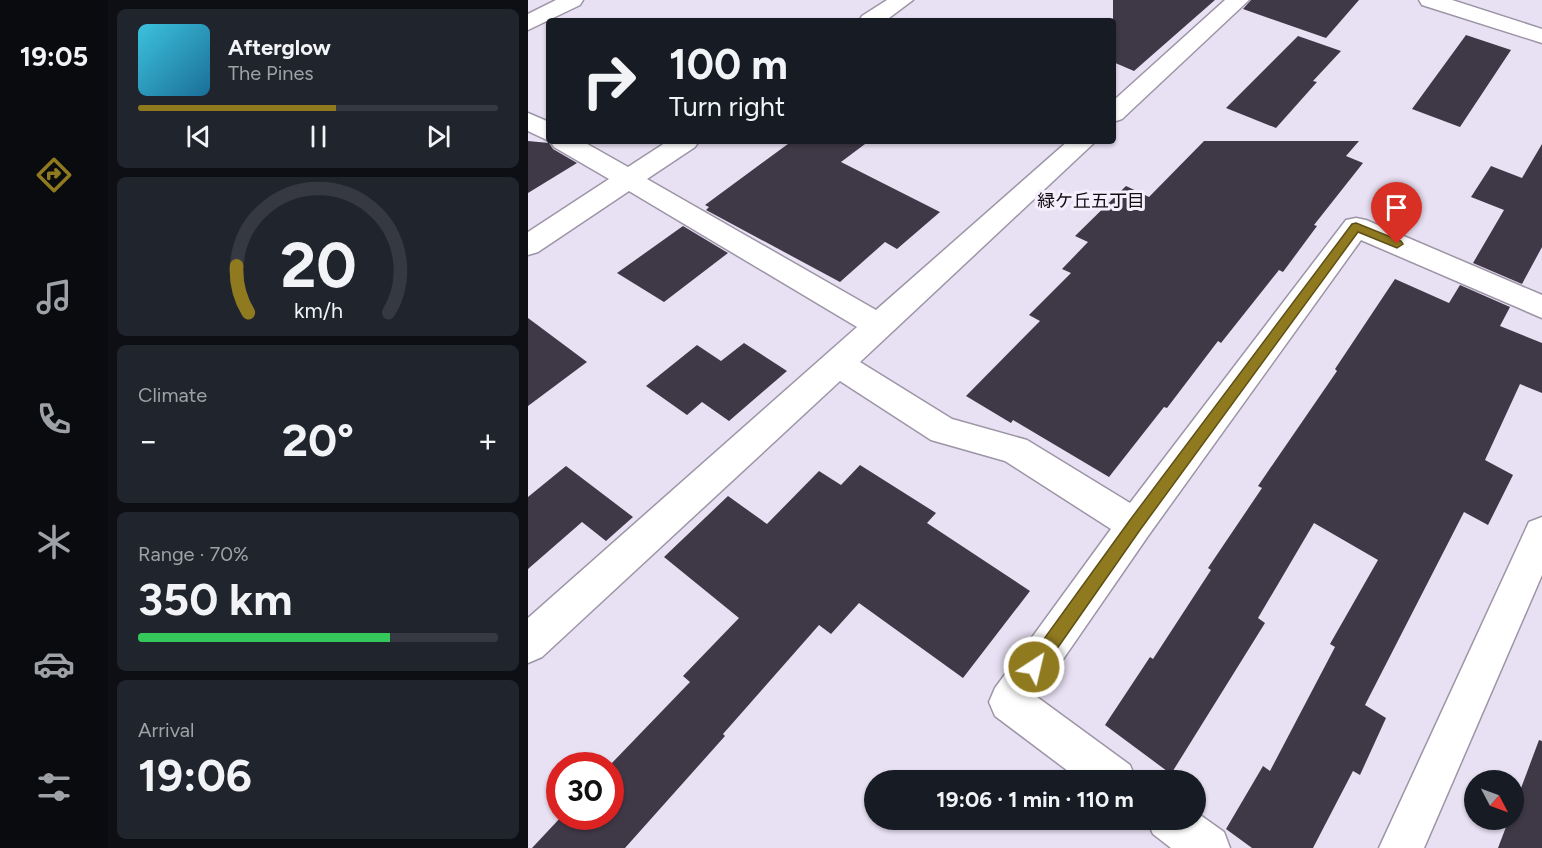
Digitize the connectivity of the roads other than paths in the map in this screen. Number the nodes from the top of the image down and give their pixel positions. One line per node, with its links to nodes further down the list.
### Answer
1 (572, 0): 6 (street)
2 (902, 0): 5 (street)
3 (1238, 0): 8 (street)
4 (1430, 0): 7 (street)
5 (875, 18)
6 (528, 23)
7 (1542, 36)
8 (1116, 111)
9 (528, 121): 10 (street)
10 (546, 131)
11 (568, 144): 14 (street)
12 (682, 144): 14 (street)
13 (1080, 144): 17 (street)
14 (629, 179): 15 (street); 17 (street)
15 (528, 245)
16 (1542, 306): 19 (street)
17 (879, 326): 18 (street)
18 (838, 364): 19 (street); 21 (street)
19 (1135, 525): 22 (street)
20 (1542, 533): 25 (street)
21 (528, 644)
22 (1101, 770)
23 (1183, 830): 24 (street)
24 (1208, 848)
25 (1401, 848)

